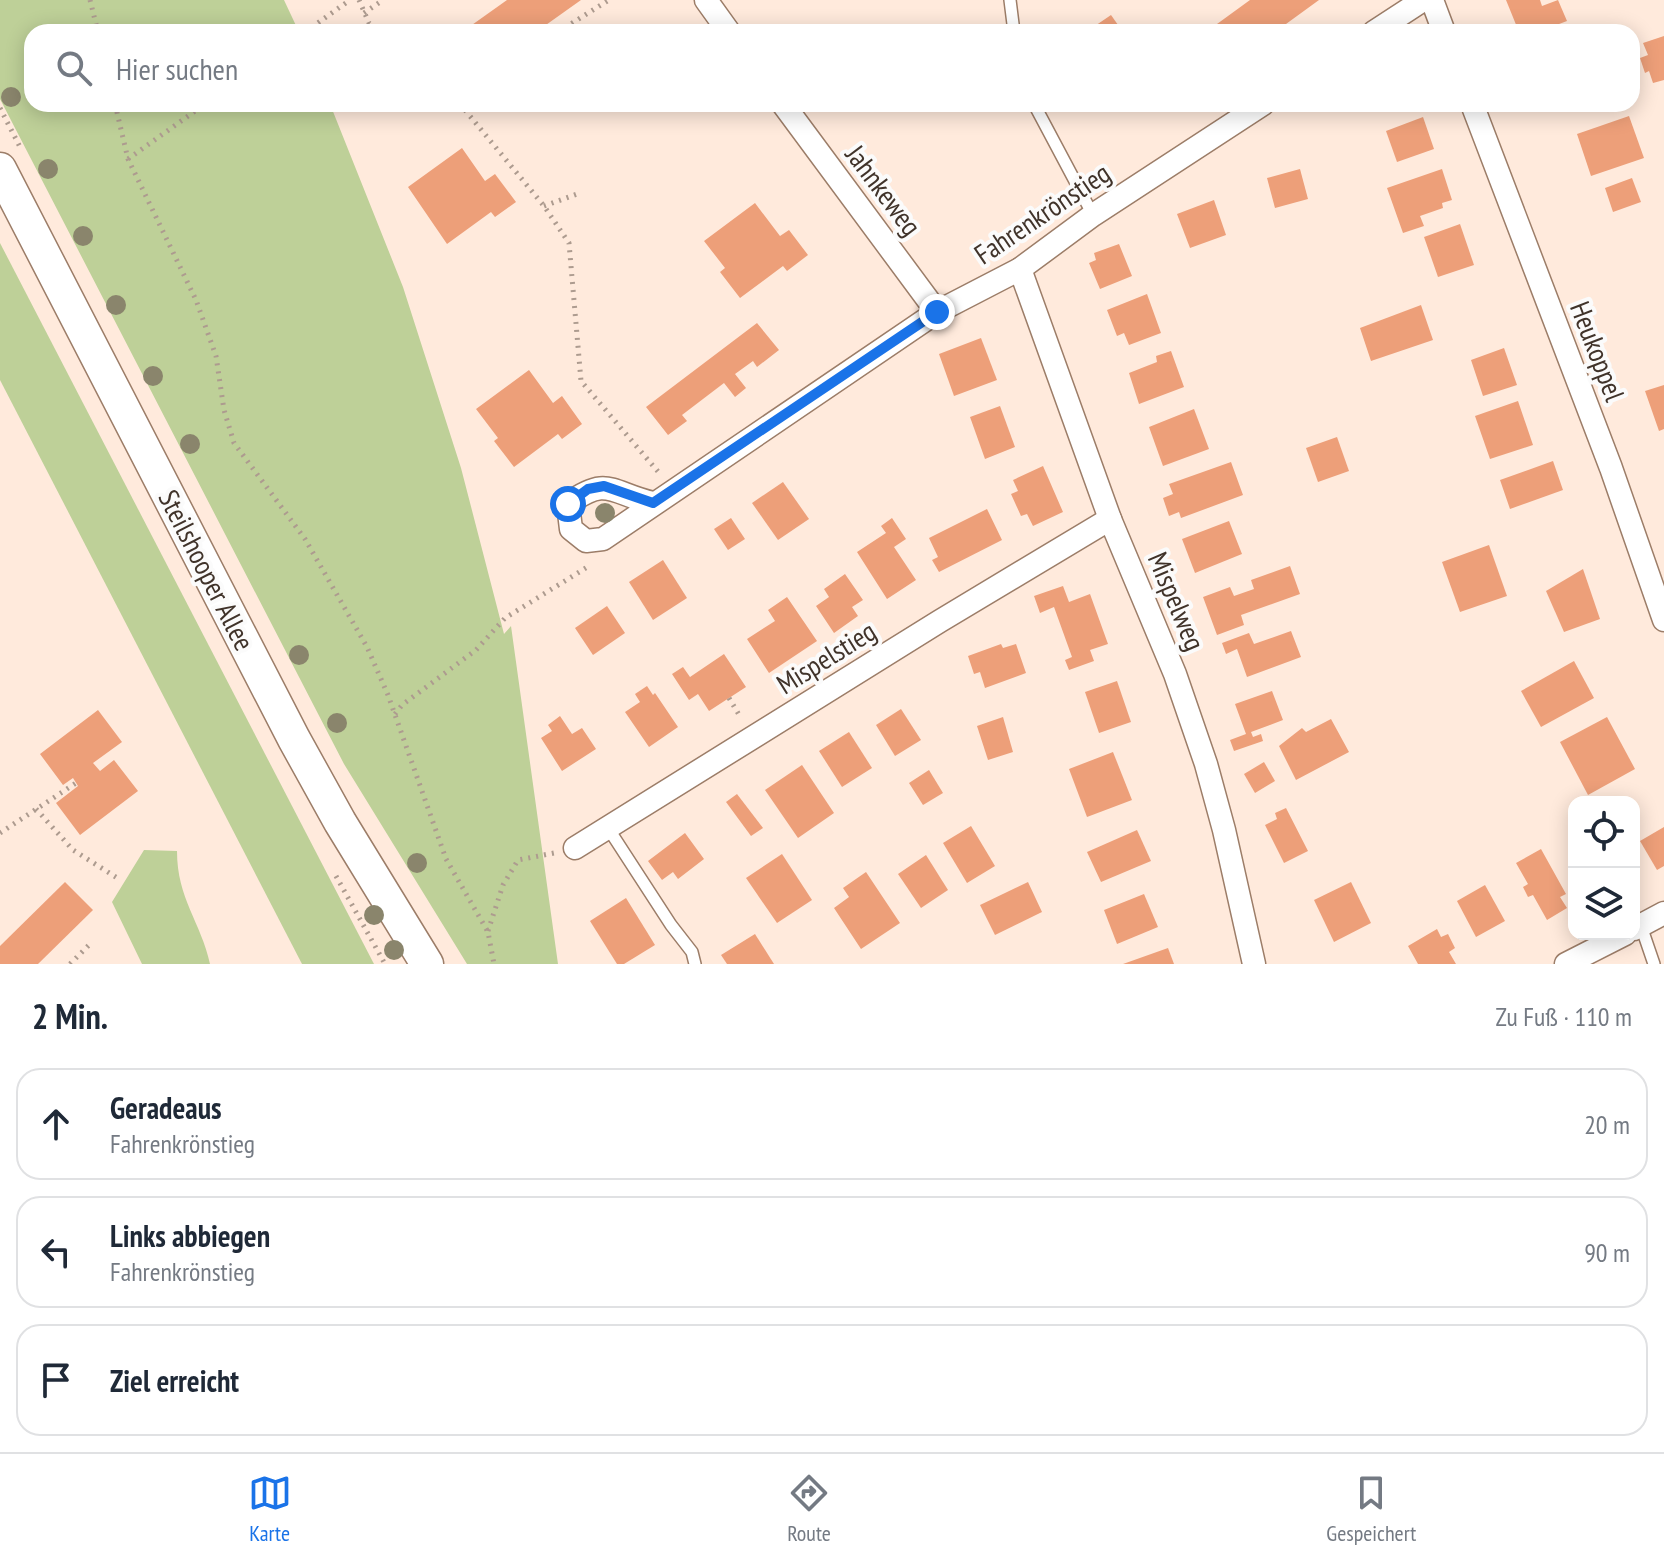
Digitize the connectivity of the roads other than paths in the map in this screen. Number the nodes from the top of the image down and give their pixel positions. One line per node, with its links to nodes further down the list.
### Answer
1 (706, 0): 5 (street)
2 (1010, 0): 6 (lane)
3 (1423, 0): 7 (street)
4 (1432, 0): 8 (street)
5 (723, 24)
6 (1013, 24)
7 (1386, 24)
8 (1441, 24)
9 (789, 112): 16 (street, Jahnkeweg)
10 (1038, 112): 14 (lane)
11 (1251, 112): 14 (street, Fahrenkrönstieg)
12 (1475, 112): 19 (street, Heukoppel)
13 (0, 169): 26 (main road, Steilshooper Allee)
14 (1093, 215): 15 (street, Fahrenkrönstieg)
15 (1020, 269): 16 (street, Fahrenkrönstieg); 18 (street, Mispelweg)
16 (937, 312): 17 (street, Fahrenkrönstieg)
17 (653, 503): 17 (street, Fahrenkrönstieg)
18 (1110, 519): 20 (street, Mispelstieg); 28 (street, Mispelweg)
19 (1664, 620)
20 (608, 828): 21 (street, Mispelstieg); 27 (lane)
21 (575, 848)
22 (1664, 913): 23 (street)
23 (1640, 926)
24 (1613, 940): 29 (street)
25 (1639, 940): 30 (lane)
26 (427, 964)
27 (695, 964)
28 (1254, 964)
29 (1566, 964)
30 (1654, 964)

